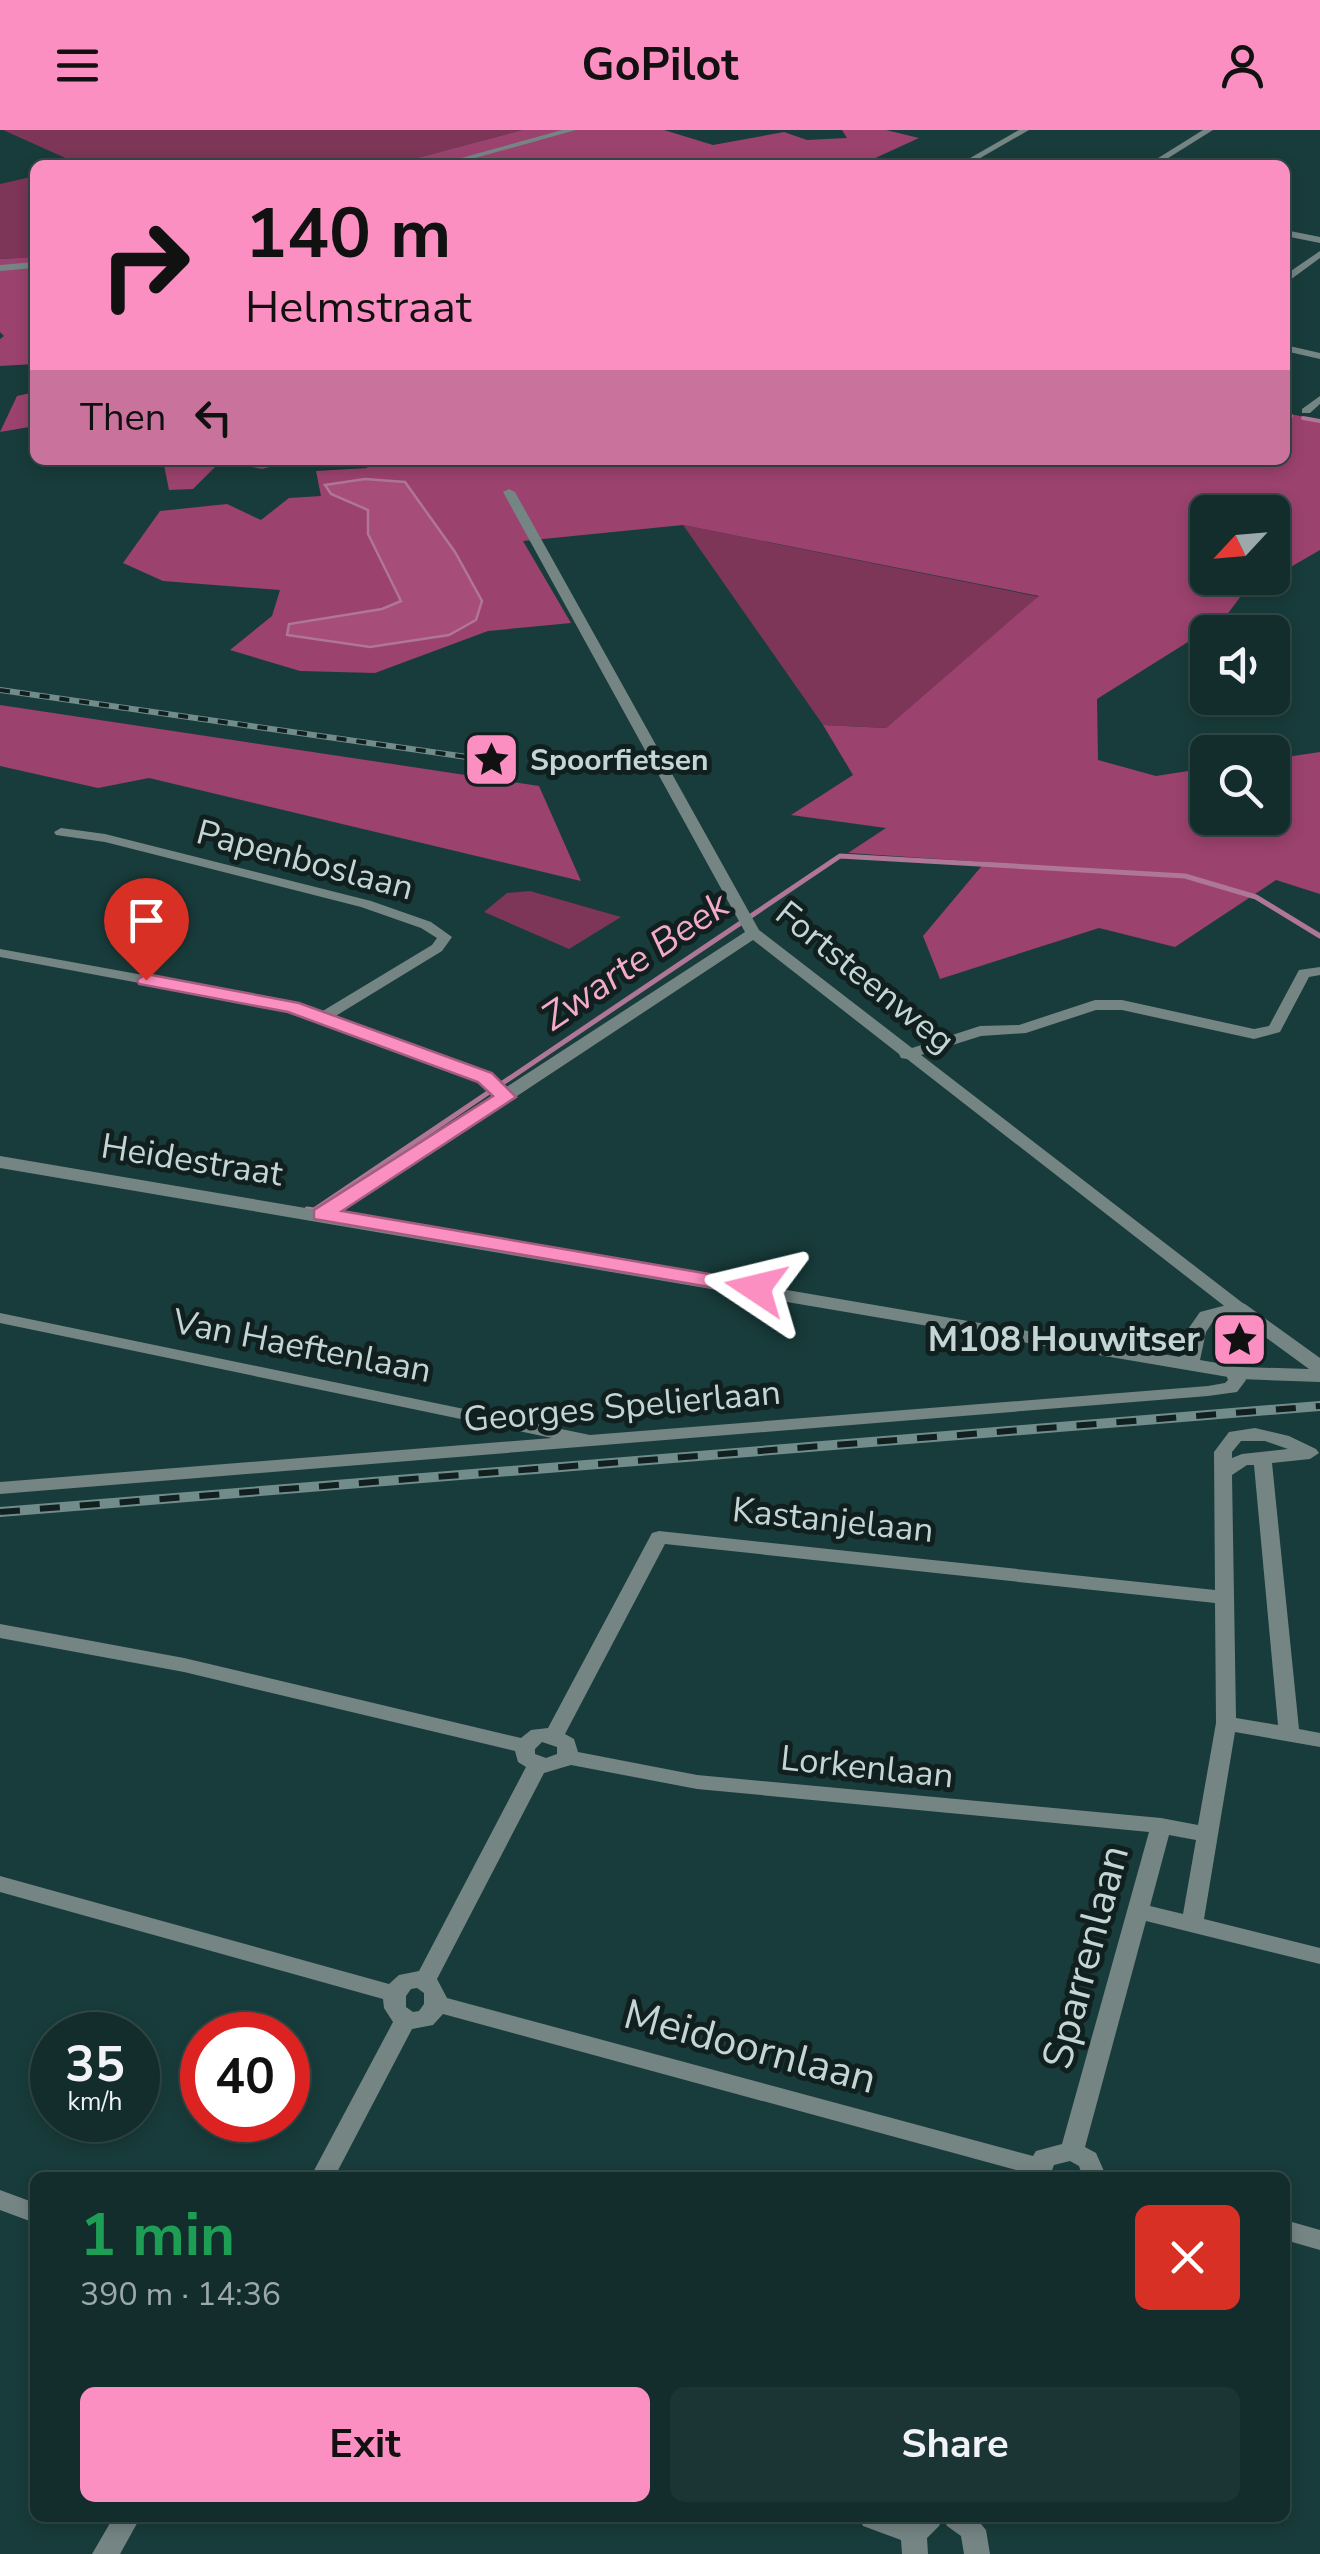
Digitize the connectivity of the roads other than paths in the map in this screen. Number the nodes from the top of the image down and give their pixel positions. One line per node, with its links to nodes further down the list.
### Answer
1 (572, 130): 4 (street)
2 (1025, 130): 5 (street)
3 (1208, 130): 6 (street)
4 (459, 160)
5 (971, 160)
6 (1160, 160)
7 (1290, 233): 8 (street)
8 (1320, 240)
9 (1320, 254): 12 (street)
10 (30, 265): 11 (street)
11 (0, 268)
12 (1290, 276)
13 (1290, 349): 14 (street)
14 (1320, 356)
15 (1320, 399): 16 (street)
16 (1306, 411)
17 (510, 492): 19 (street, Fortsteenweg)
18 (61, 832): 22 (street, Papenboslaan)
19 (752, 933): 23 (street, Fortsteenweg); 24 (street)
20 (0, 952): 22 (street)
21 (1320, 971): 23 (street)
22 (324, 1018): 24 (street)
23 (906, 1054): 27 (street, Fortsteenweg)
24 (506, 1097): 26 (street)
25 (0, 1162): 26 (street, Heidestraat)
26 (322, 1214): 29 (street, Heidestraat)
27 (1238, 1308): 29 (street); 30 (street, Fortsteenweg)
28 (0, 1318): 33 (street, Van Haeftenlaan)
29 (1189, 1362): 31 (street, Heidestraat)
30 (1320, 1368)
31 (1234, 1372): 32 (street, Heidestraat); 33 (street, Georges Spelierlaan)
32 (1320, 1376)
33 (590, 1441): 37 (street, Georges Spelierlaan)
34 (1315, 1452): 35 (street); 36 (street)
35 (1262, 1457): 36 (street); 41 (street)
36 (1226, 1471): 38 (street)
37 (0, 1488)
38 (1222, 1597): 40 (street); 42 (street, Kastanjelaan)
39 (0, 1632): 44 (street)
40 (1226, 1723): 41 (street); 48 (street)
41 (1289, 1733): 43 (street)
42 (554, 1736): 44 (street); 45 (street)
43 (1320, 1740)
44 (525, 1746): 46 (street)
45 (568, 1757): 46 (street); 47 (street, Lorkenlaan)
46 (537, 1766): 53 (street)
47 (1161, 1826): 48 (street, Sparrenlaan); 50 (street, Sparrenlaan)
48 (1206, 1834): 51 (street)
49 (0, 1884): 54 (street)
50 (1139, 1911): 51 (street); 57 (street, Sparrenlaan)
51 (1192, 1924): 52 (street)
52 (1320, 1956)
53 (425, 1981): 54 (street); 55 (street)
54 (392, 1993): 56 (street)
55 (439, 2004): 56 (street); 59 (street, Meidoornlaan)
56 (406, 2018): 58 (street)
57 (1072, 2152): 59 (street); 60 (street)
58 (325, 2172)
59 (1040, 2172)
60 (1093, 2172)
61 (0, 2200): 62 (street)
62 (30, 2211)
63 (1290, 2231): 64 (street)
64 (1320, 2240)
65 (124, 2522): 69 (street)
66 (883, 2522): 68 (street)
67 (962, 2522): 70 (street)
68 (920, 2535)
69 (105, 2554)
70 (977, 2554)

